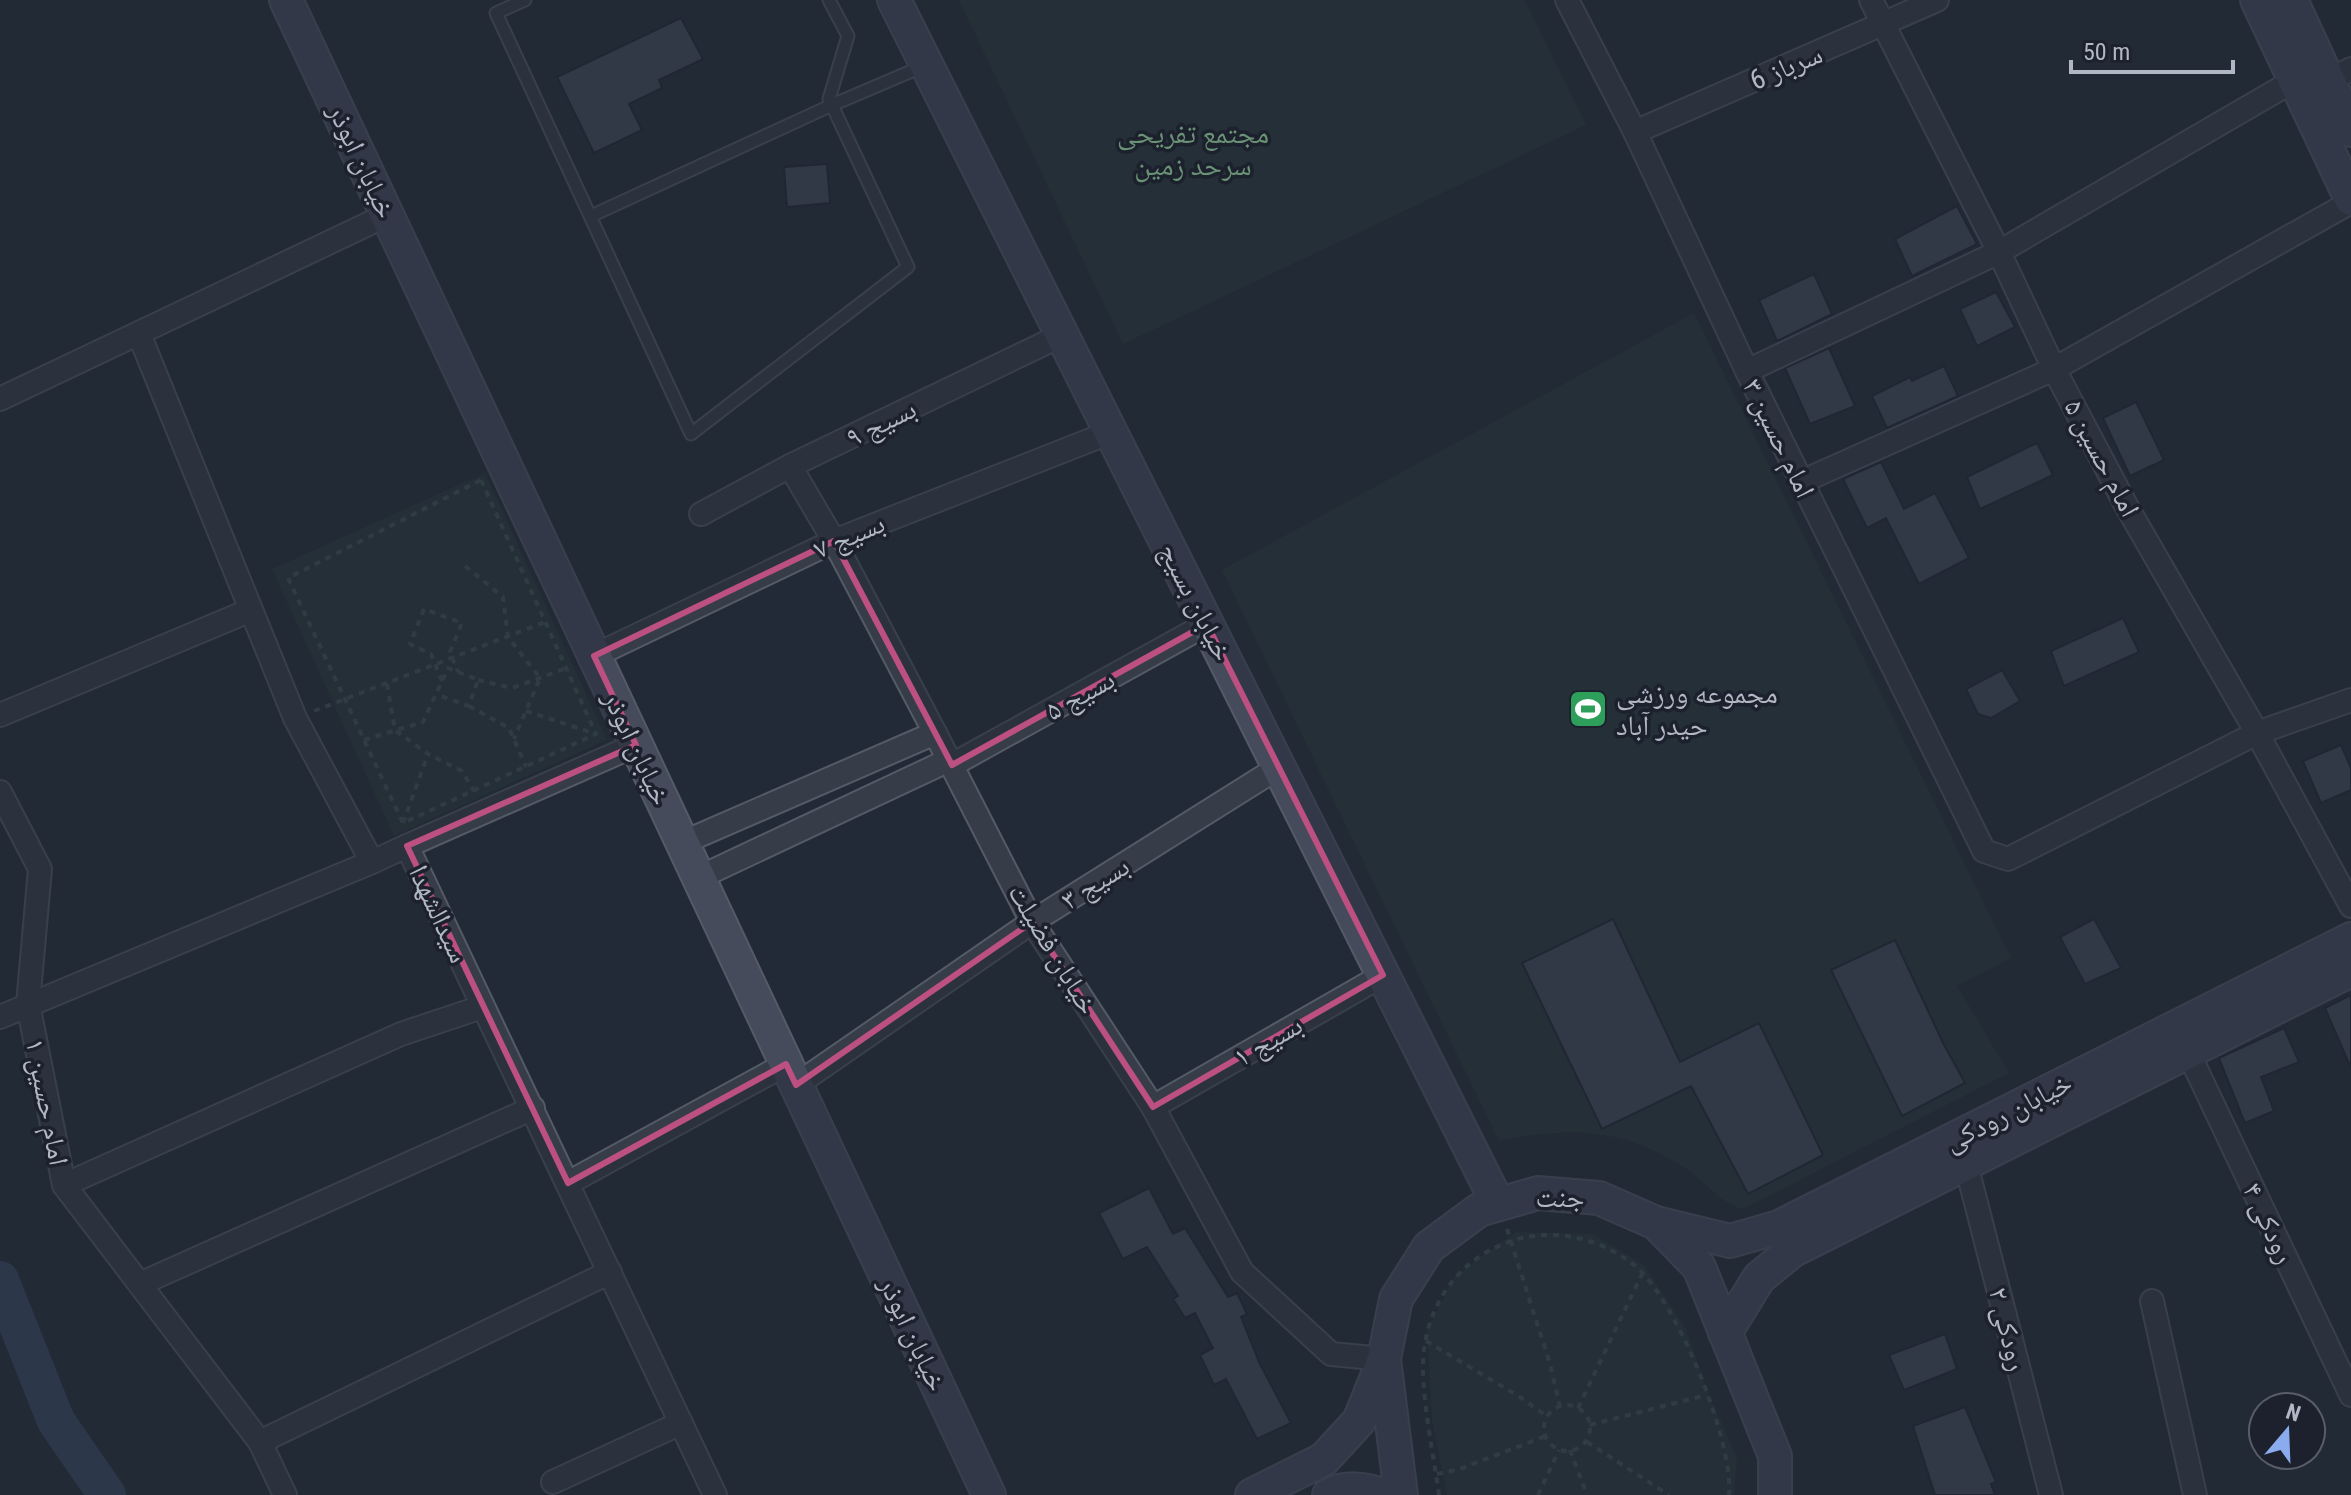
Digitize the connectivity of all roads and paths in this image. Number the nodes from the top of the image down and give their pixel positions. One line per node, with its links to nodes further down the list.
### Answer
1 (286, 0): 18 (main road, خیابان ابوذر)
2 (525, 0): 19 (lane)
3 (829, 0): 14 (lane)
4 (894, 0): 11 (main road, خیابان بسیج)
5 (1567, 0): 16 (street, امام حسین ۳)
6 (1871, 0): 10 (street, امام حسین ۵)
7 (1937, 0): 10 (street, سرباز 6)
8 (2257, 0): 13 (main road)
9 (2291, 0): 12 (main road)
10 (1883, 25): 16 (street, سرباز 6); 20 (street, امام حسین ۵)
11 (927, 65): 14 (lane); 22 (main road, خیابان بسیج)
12 (2340, 75): 15 (main road)
13 (2295, 80): 17 (main road); 20 (street)
14 (832, 105): 19 (lane); 19 (lane)
15 (2351, 130)
16 (1635, 132): 24 (street, امام حسین ۳)
17 (2351, 201): 23 (street)
18 (387, 215): 21 (street); 36 (main road, خیابان ابوذر)
19 (591, 216)
20 (1999, 252): 23 (street, امام حسین ۵); 24 (street)
21 (139, 334): 25 (street); 32 (street, سیدالشهدا)
22 (1062, 335): 26 (main road, خیابان بسیج); 27 (street, بسیج ۹)
23 (2054, 369): 28 (street); 51 (street, امام حسین ۵)
24 (1747, 371): 28 (street, امام حسین ۳)
25 (0, 399)
26 (1111, 432): 30 (street, بسیج ۷); 34 (main road, خیابان بسیج)
27 (790, 466): 29 (street, بسیج ۹); 30 (street, خیابان فضیلت)
28 (1801, 482): 51 (street, امام حسین ۳)
29 (701, 514)
30 (834, 541): 36 (street, بسیج ۷); 50 (street, خیابان فضیلت)
31 (465, 566): 35 (path)
32 (251, 610): 47 (street); 48 (street, سیدالشهدا)
33 (545, 621): 35 (path); 36 (path); 43 (path)
34 (1207, 624): 57 (street, بسیج ۵); 59 (main road, خیابان بسیج)
35 (508, 637): 38 (path); 41 (path)
36 (580, 662): 38 (path); 52 (path); 54 (main road, خیابان ابوذر)
37 (458, 672): 39 (path); 40 (path); 40 (path)
38 (540, 678): 39 (path); 46 (path)
39 (478, 680): 45 (path)
40 (443, 683): 42 (path)
41 (387, 684): 43 (path); 49 (path)
42 (438, 695): 45 (path); 49 (path)
43 (345, 700): 48 (path); 55 (path)
44 (2351, 700): 51 (street)
45 (469, 706): 53 (path)
46 (526, 711): 52 (path); 53 (path)
47 (0, 715)
48 (295, 718): 65 (street, سیدالشهدا)
49 (395, 730): 55 (path); 56 (path)
50 (935, 733): 57 (street, خیابان فضیلت); 63 (street)
51 (2257, 733): 67 (street, امام حسین ۵)
52 (596, 734): 54 (path); 58 (path)
53 (514, 739): 58 (path)
54 (633, 739): 63 (main road, خیابان ابوذر); 64 (street)
55 (364, 740): 62 (path)
56 (428, 754): 60 (path); 62 (path)
57 (951, 763): 66 (street, بسیج ۵); 68 (street, خیابان فضیلت)
58 (526, 767): 60 (path)
59 (1279, 767): 68 (street, بسیج ۳); 71 (main road, خیابان بسیج)
60 (474, 791): 62 (path)
61 (0, 792): 72 (street, امام حسین ۱)
62 (403, 823)
63 (682, 843): 66 (main road, خیابان ابوذر)
64 (407, 846): 65 (street, سیدالشهدا); 73 (street, سیدالشهدا)
65 (372, 862): 72 (street)
66 (698, 878): 76 (main road, خیابان ابوذر)
67 (2351, 906)
68 (1032, 922): 76 (street, بسیج ۳); 77 (street, خیابان فضیلت)
69 (2351, 939): 83 (main road, خیابان رودکی)
70 (2351, 970): 75 (main road, خیابان رودکی)
71 (1383, 975): 77 (street, بسیج ۱); 82 (main road, خیابان بسیج)
72 (28, 1004): 74 (street); 81 (street, امام حسین ۱)
73 (482, 1007): 78 (street, سیدالشهدا); 81 (street)
74 (0, 1017)
75 (2188, 1052): 79 (main road, خیابان رودکی); 93 (street, رودکی ۴)
76 (791, 1075): 80 (street, بسیج ۳); 108 (main road, خیابان ابوذر)
77 (1153, 1107): 91 (street, خیابان فضیلت)
78 (533, 1108): 80 (street, سیدالشهدا); 87 (street)
79 (1966, 1164): 89 (main road, خیابان رودکی); 119 (street, رودکی ۲)
80 (568, 1183): 85 (street, سیدالشهدا)
81 (64, 1185): 87 (street, امام حسین ۱)
82 (1498, 1204): 83 (main road, جنت); 84 (path); 91 (main road, جنت)
83 (1656, 1223): 89 (main road, جنت)
84 (1512, 1241): 86 (path); 90 (path); 94 (path)
85 (610, 1272): 97 (street, سیدالشهدا); 101 (street)
86 (1642, 1274): 92 (path); 95 (path)
87 (140, 1284): 101 (street, امام حسین ۱)
88 (2152, 1301): 120 (street)
89 (1725, 1333): 118 (main road, جنت)
90 (1426, 1341): 96 (path); 104 (path)
91 (1384, 1359): 109 (main road); 112 (main road, جنت)
92 (1706, 1395): 98 (path); 117 (path)
93 (2351, 1395)
94 (1560, 1407): 95 (path); 96 (path)
95 (1578, 1408): 98 (path)
96 (1548, 1417): 99 (path)
97 (681, 1423): 105 (street); 107 (street, سیدالشهدا)
98 (1590, 1425): 100 (path)
99 (1546, 1436): 102 (path); 104 (path)
100 (1586, 1441): 103 (path); 116 (path)
101 (260, 1442): 106 (street, امام حسین ۱)
102 (1559, 1449): 103 (path); 114 (path)
103 (1570, 1450): 115 (path)
104 (1437, 1474): 113 (path)
105 (553, 1482)
106 (285, 1495)
107 (715, 1495)
108 (989, 1495)
109 (1252, 1495)
110 (1329, 1495): 111 (main road)
111 (1381, 1495)
112 (1401, 1495)
113 (1439, 1495)
114 (1538, 1495)
115 (1587, 1495)
116 (1669, 1495)
117 (1729, 1495)
118 (1775, 1495)
119 (2051, 1495)
120 (2195, 1495)

